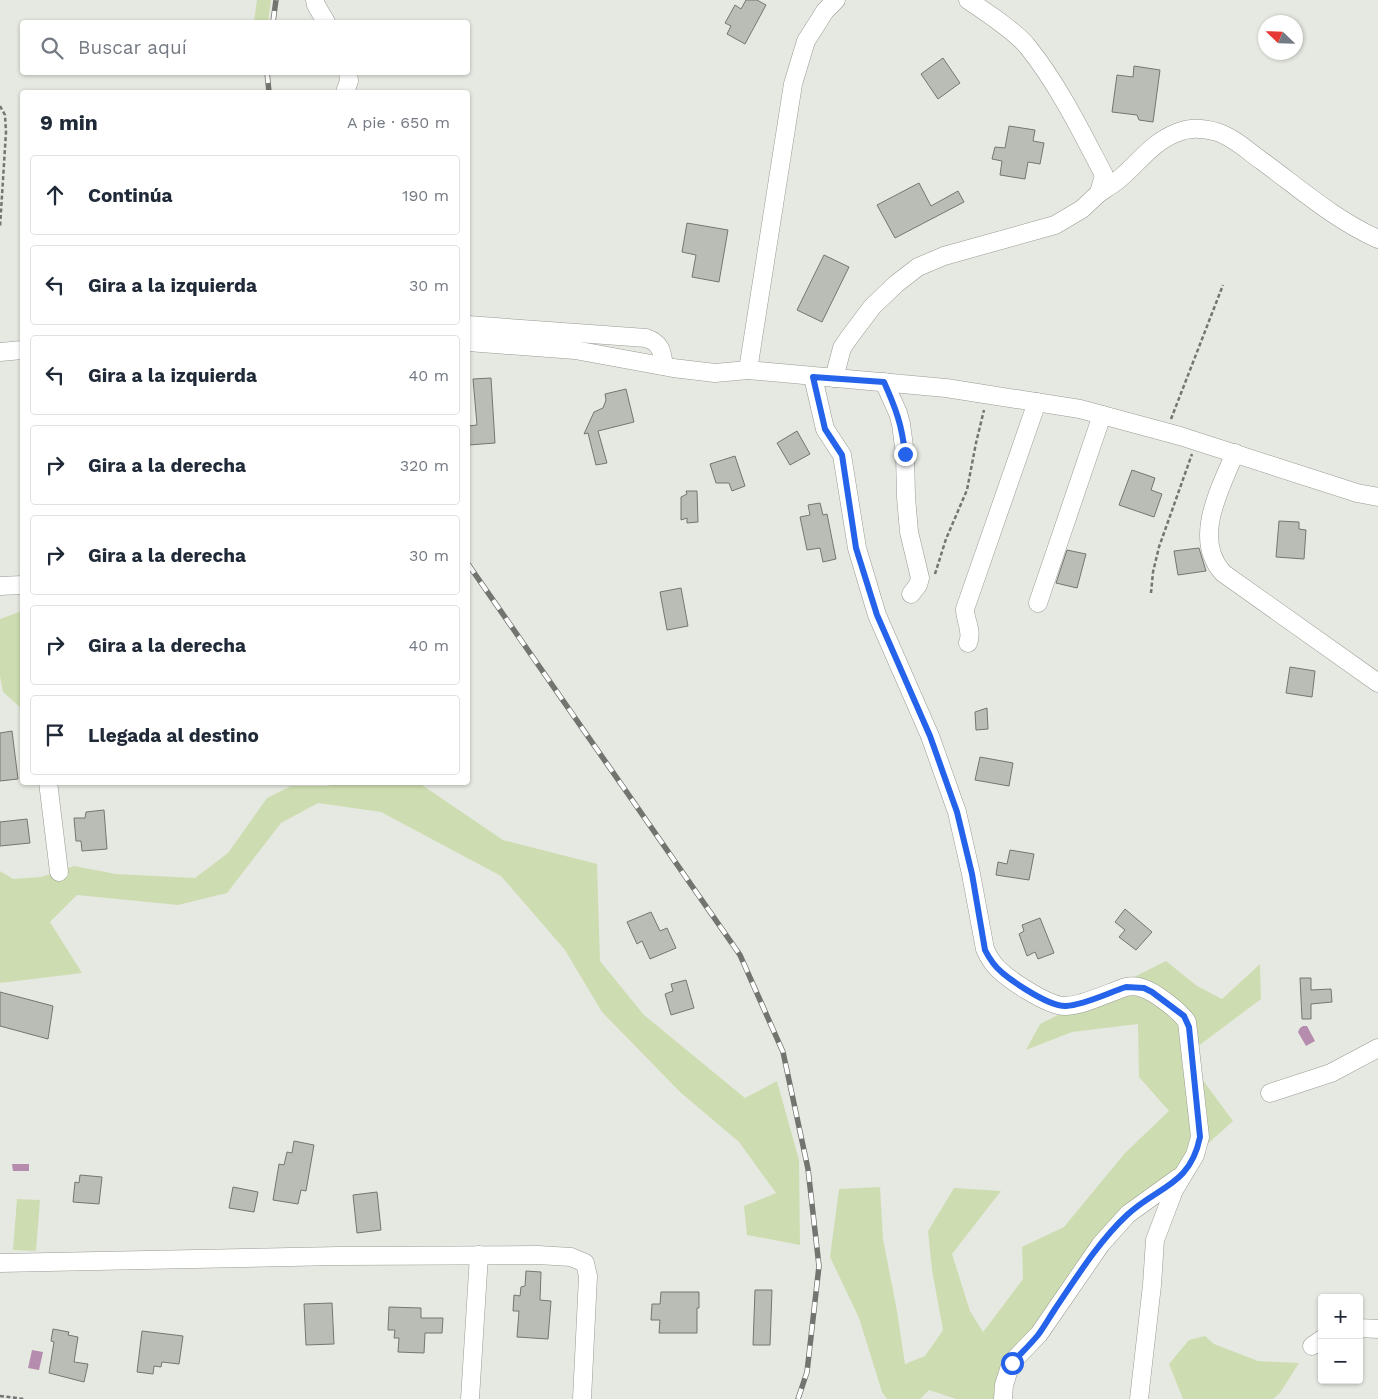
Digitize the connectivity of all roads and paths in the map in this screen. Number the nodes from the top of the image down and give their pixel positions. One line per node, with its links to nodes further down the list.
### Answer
1 (315, 0): 4 (street)
2 (836, 0): 17 (street)
3 (968, 0): 8 (street)
4 (325, 20)
5 (348, 75): 6 (street)
6 (346, 90)
7 (0, 106): 9 (path)
8 (1099, 193): 10 (street); 19 (street)
9 (0, 227)
10 (1378, 239)
11 (1223, 285): 24 (path)
12 (470, 325): 16 (street)
13 (470, 342): 16 (street)
14 (20, 350): 15 (street)
15 (0, 352)
16 (664, 366): 17 (street)
17 (748, 370): 18 (street)
18 (813, 377): 19 (street); 40 (street)
19 (834, 378): 20 (street)
20 (884, 382): 21 (street); 31 (street)
21 (983, 394): 22 (street); 28 (path)
22 (1037, 402): 23 (street); 34 (street)
23 (1102, 415): 24 (street); 33 (street)
24 (1166, 432): 25 (street)
25 (1197, 441): 26 (street); 32 (path)
26 (1234, 453): 27 (street); 35 (street)
27 (1378, 497)
28 (933, 580)
29 (20, 585): 30 (street)
30 (0, 586)
31 (911, 594)
32 (1151, 594)
33 (1038, 603)
34 (968, 643)
35 (1378, 683)
36 (48, 785): 37 (street)
37 (59, 872)
38 (1378, 1048): 39 (street)
39 (1270, 1093)
40 (1183, 1175): 49 (street); 50 (street)
41 (479, 1255): 42 (street); 47 (street); 48 (street)
42 (0, 1264)
43 (1363, 1328): 44 (street)
44 (1378, 1329)
45 (0, 1396): 46 (path)
46 (24, 1399)
47 (470, 1399)
48 (582, 1399)
49 (1003, 1399)
50 (1139, 1399)

